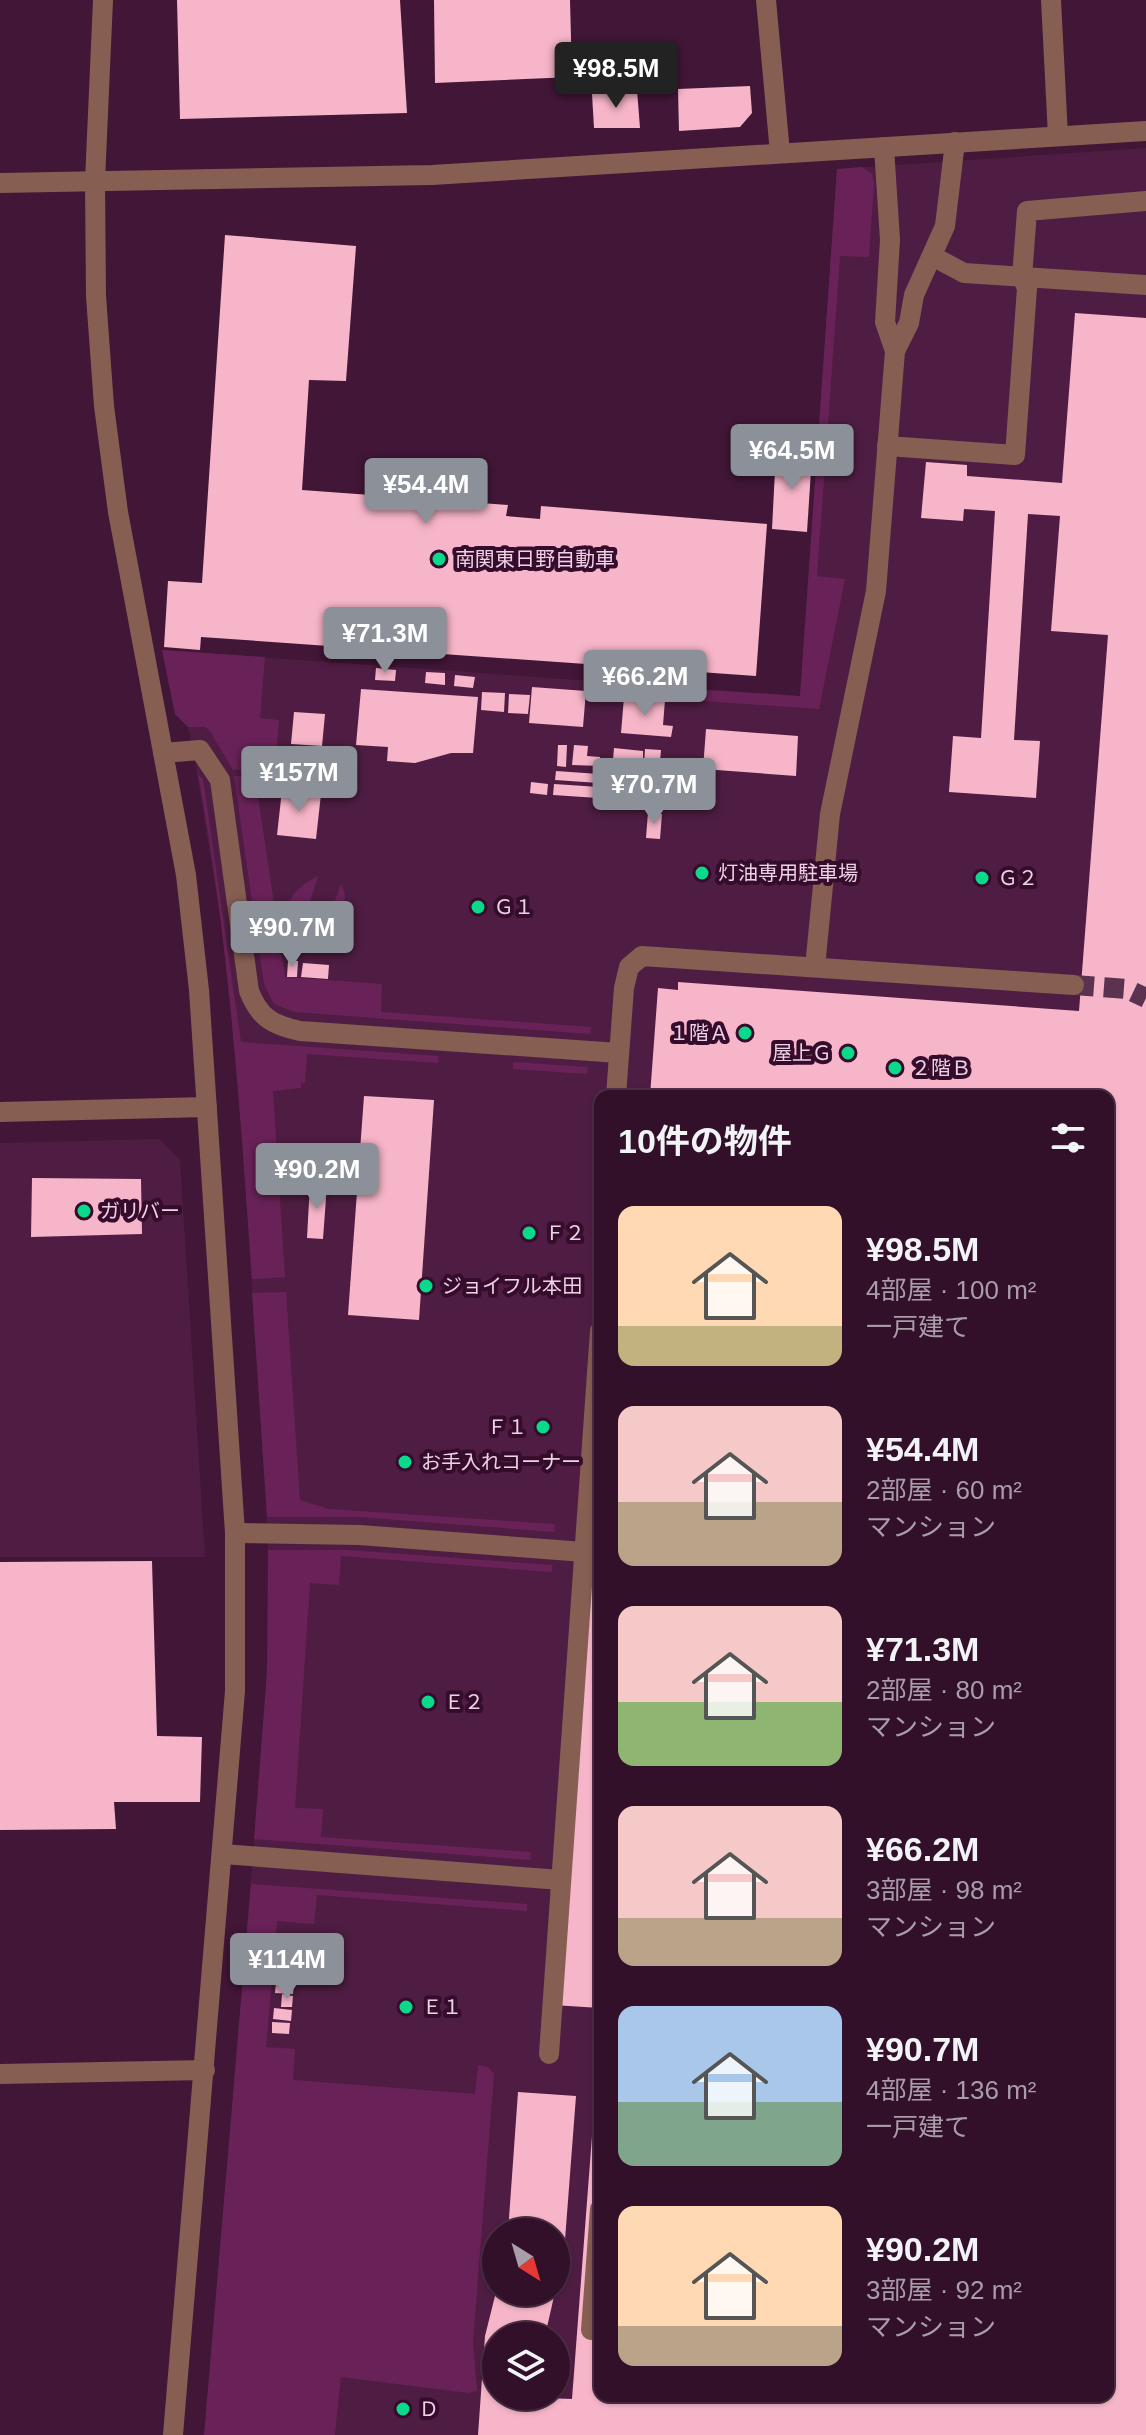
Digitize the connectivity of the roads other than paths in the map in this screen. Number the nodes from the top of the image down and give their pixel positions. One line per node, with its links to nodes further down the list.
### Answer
1 (103, 0): 9 (street)
2 (766, 0): 8 (street)
3 (1051, 0): 5 (street)
4 (1146, 131): 5 (street)
5 (1058, 136): 6 (street)
6 (955, 142): 7 (street); 12 (street)
7 (884, 147): 8 (street); 15 (street)
8 (780, 153): 9 (street)
9 (95, 181): 10 (street); 17 (street)
10 (0, 183)
11 (1146, 201): 13 (street)
12 (932, 256): 13 (street); 15 (street)
13 (1022, 277): 14 (street); 16 (street)
14 (1146, 285)
15 (895, 351): 16 (street)
16 (887, 446): 18 (street)
17 (163, 753): 20 (street); 22 (street)
18 (815, 967): 19 (street); 20 (street)
19 (1074, 985)
20 (619, 1053): 21 (street)
21 (616, 1090)
22 (207, 1107): 23 (street); 25 (street)
23 (0, 1112)
24 (594, 1414): 26 (street)
25 (235, 1533): 26 (street); 27 (street)
26 (584, 1552): 28 (street)
27 (223, 1854): 28 (street); 30 (street)
28 (561, 1880): 29 (street)
29 (549, 2054)
30 (205, 2070): 31 (street); 34 (street)
31 (0, 2074)
32 (594, 2290): 33 (street)
33 (591, 2330)
34 (173, 2435)

